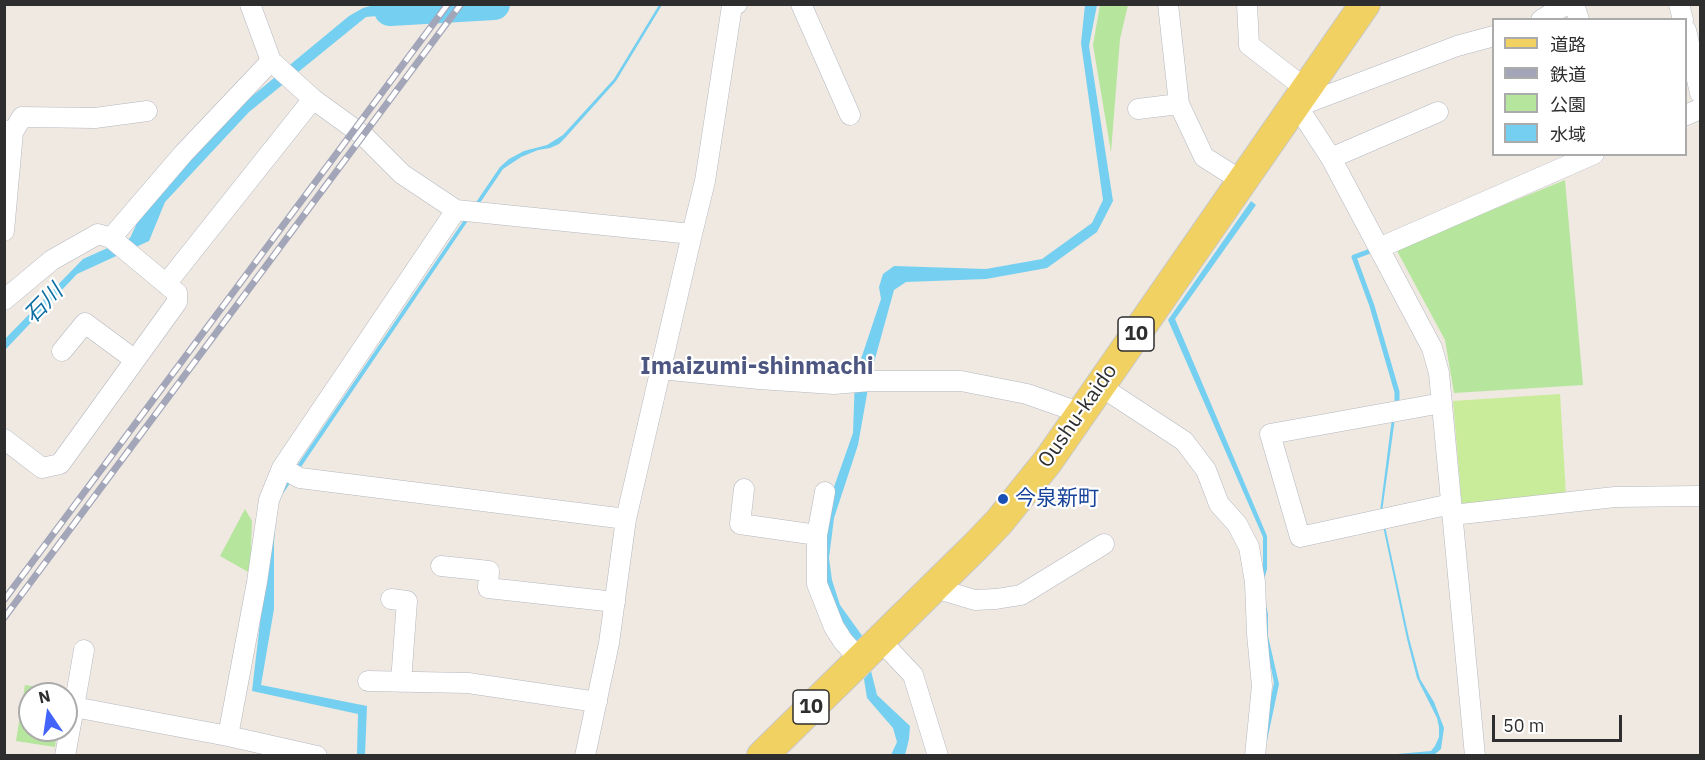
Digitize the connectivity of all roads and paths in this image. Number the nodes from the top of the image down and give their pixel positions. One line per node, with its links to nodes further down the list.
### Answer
1 (250, 4): 11 (street)
2 (801, 4): 20 (street)
3 (1168, 4): 15 (street)
4 (1247, 4): 14 (street)
5 (1365, 4): 14 (main road, Oushu-kaido / 10)
6 (1567, 4): 8 (street)
7 (734, 5): 28 (street)
8 (1544, 18)
9 (1687, 34): 12 (street)
10 (1492, 37): 14 (street)
11 (271, 61): 13 (street); 29 (street)
12 (1701, 93)
13 (313, 99): 26 (street); 31 (street)
14 (1299, 99): 24 (street); 25 (main road, Oushu-kaido / 10)
15 (1179, 104): 16 (street); 25 (street)
16 (1138, 109)
17 (1701, 109): 21 (street)
18 (147, 111): 22 (street)
19 (1438, 112): 24 (street)
20 (850, 115)
21 (1687, 115)
22 (9, 131): 27 (street)
23 (1589, 156): 30 (street)
24 (1331, 158): 30 (street)
25 (1242, 181): 36 (main road, Oushu-kaido / 10)
26 (456, 210): 28 (street); 40 (street)
27 (4, 231)
28 (692, 234): 35 (street)
29 (111, 238): 31 (street); 32 (street)
30 (1379, 248): 37 (street)
31 (166, 284): 34 (street)
32 (4, 300)
33 (62, 351): 34 (street)
34 (135, 360): 39 (street)
35 (661, 369): 38 (street); 45 (street)
36 (1100, 386): 38 (main road, Oushu-kaido / 10); 64 (street)
37 (1442, 403): 44 (street); 44 (street)
38 (1082, 413): 49 (main road, Oushu-kaido / 10)
39 (4, 439)
40 (282, 468): 45 (street); 59 (street)
41 (744, 489): 46 (street)
42 (825, 492): 46 (street)
43 (1701, 496): 44 (street)
44 (1451, 510): 65 (street)
45 (626, 519): 51 (street)
46 (817, 535): 53 (street)
47 (1104, 544): 49 (street)
48 (441, 566): 51 (street)
49 (936, 585): 53 (main road, Oushu-kaido / 10)
50 (391, 599): 55 (street)
51 (615, 602): 57 (street)
52 (84, 650): 56 (street)
53 (870, 650): 62 (main road, Oushu-kaido / 10); 63 (street)
54 (368, 681): 55 (street)
55 (401, 682): 57 (street)
56 (78, 684)
57 (597, 702): 61 (street)
58 (78, 708): 59 (street)
59 (228, 736): 60 (street)
60 (317, 756)
61 (585, 756)
62 (762, 756)
63 (938, 756)
64 (1255, 756)
65 (1475, 756)

